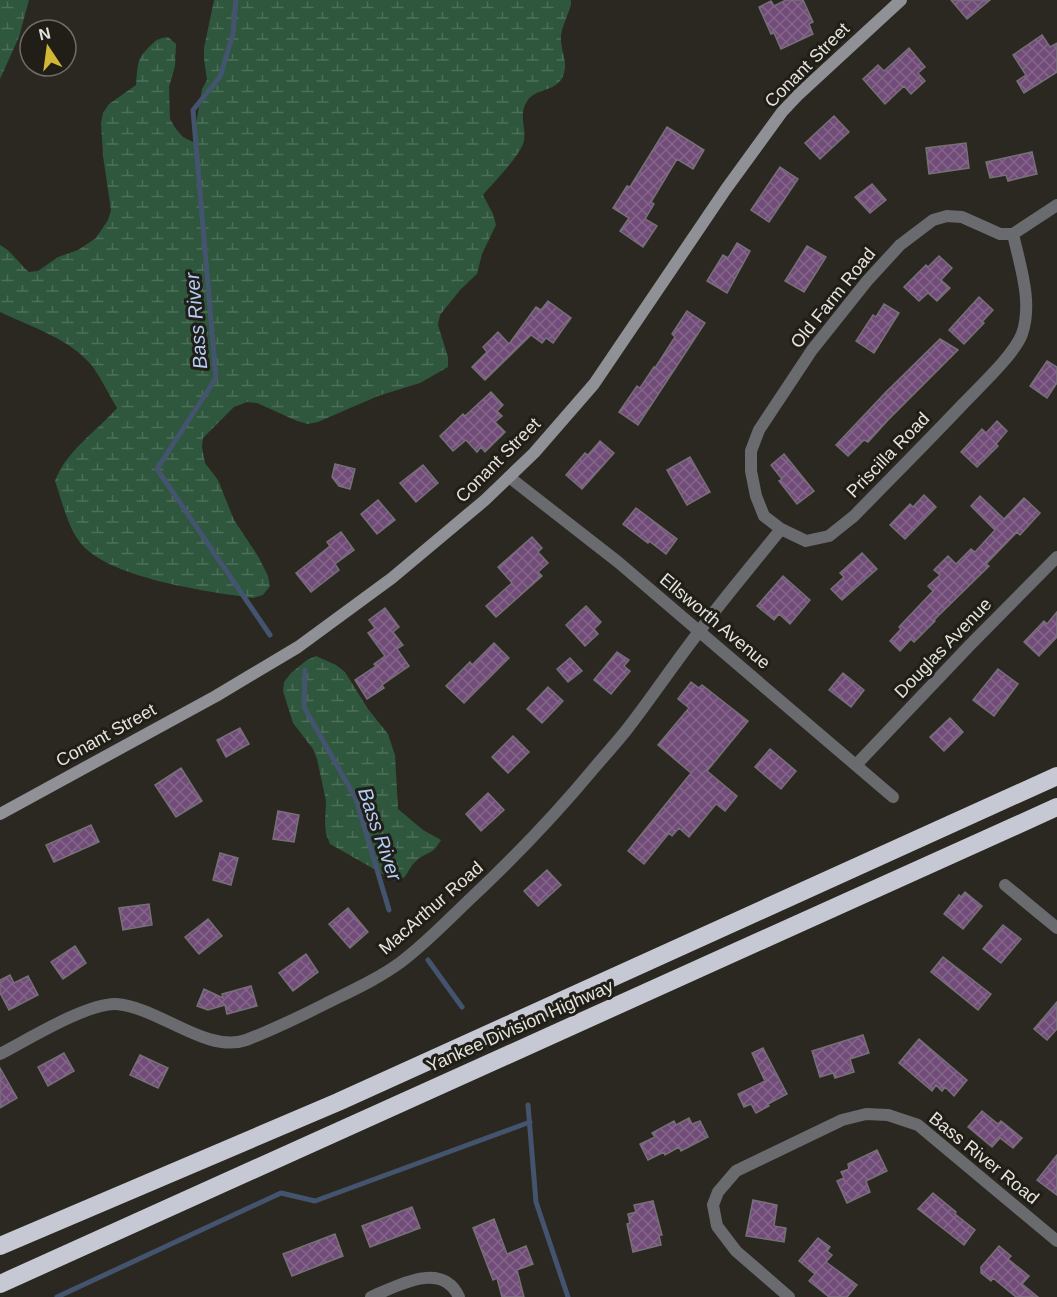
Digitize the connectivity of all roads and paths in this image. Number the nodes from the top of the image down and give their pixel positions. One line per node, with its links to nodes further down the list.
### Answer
1 (902, 0): 4 (main road, Conant Street)
2 (1057, 205): 3 (street)
3 (1013, 234): 5 (street, Priscilla Road); 5 (street, Old Farm Road)
4 (509, 477): 7 (street, Ellsworth Avenue); 12 (main road, Conant Street)
5 (781, 529): 7 (street)
6 (1057, 557): 8 (street, Douglas Avenue)
7 (699, 631): 8 (street, Ellsworth Avenue); 15 (street, MacArthur Road)
8 (856, 765): 10 (street, Ellsworth Avenue)
9 (1057, 776): 17 (highway, Yankee Division Highway)
10 (893, 797)
11 (1057, 807): 18 (highway, Yankee Division Highway)
12 (0, 814)
13 (1005, 885): 14 (street)
14 (1057, 928)
15 (0, 1054)
16 (1057, 1241): 21 (street, Bass River Road)
17 (0, 1246)
18 (0, 1284)
19 (371, 1297): 20 (street)
20 (459, 1297)
21 (789, 1297)

